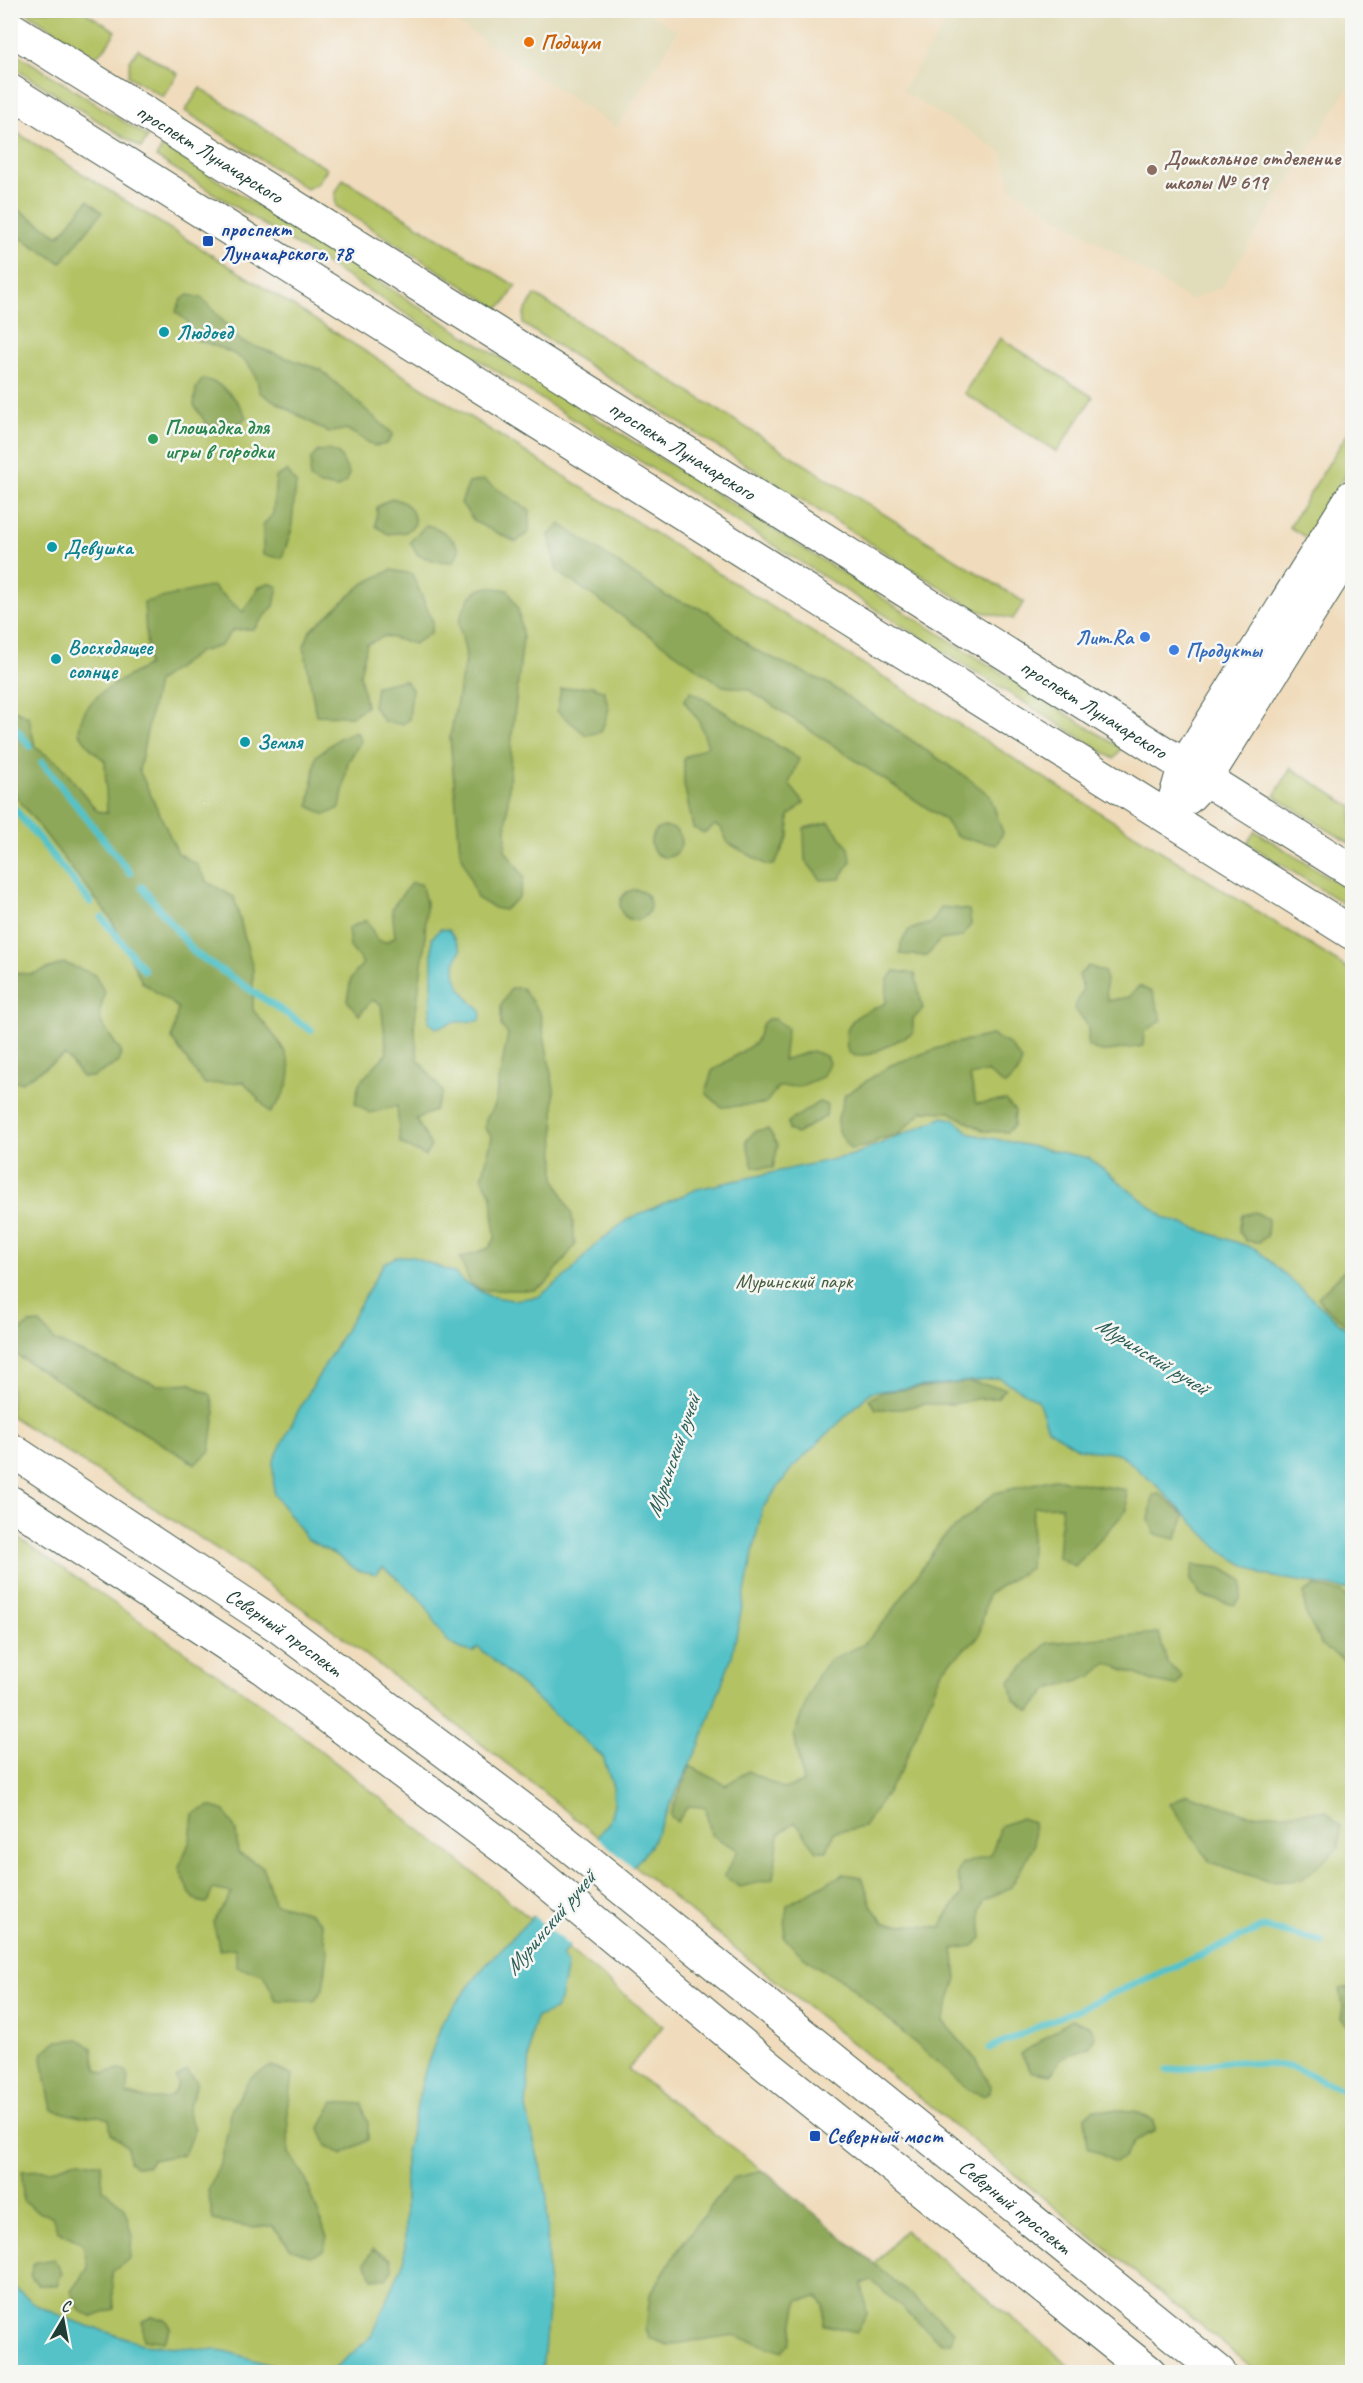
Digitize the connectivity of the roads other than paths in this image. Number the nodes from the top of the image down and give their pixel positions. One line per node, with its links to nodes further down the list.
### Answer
1 (10, 28): 5 (main road, проспект Луначарского)
2 (10, 91): 6 (main road)
3 (1353, 496): 5 (street)
4 (1353, 546): 5 (street)
5 (1195, 772): 6 (street); 7 (main road, проспект Луначарского)
6 (1169, 818): 8 (main road)
7 (1353, 871)
8 (1353, 933)
9 (10, 1449): 12 (main road, Северный проспект)
10 (10, 1502): 11 (main road, Северный проспект)
11 (1149, 2373)
12 (1219, 2373)

